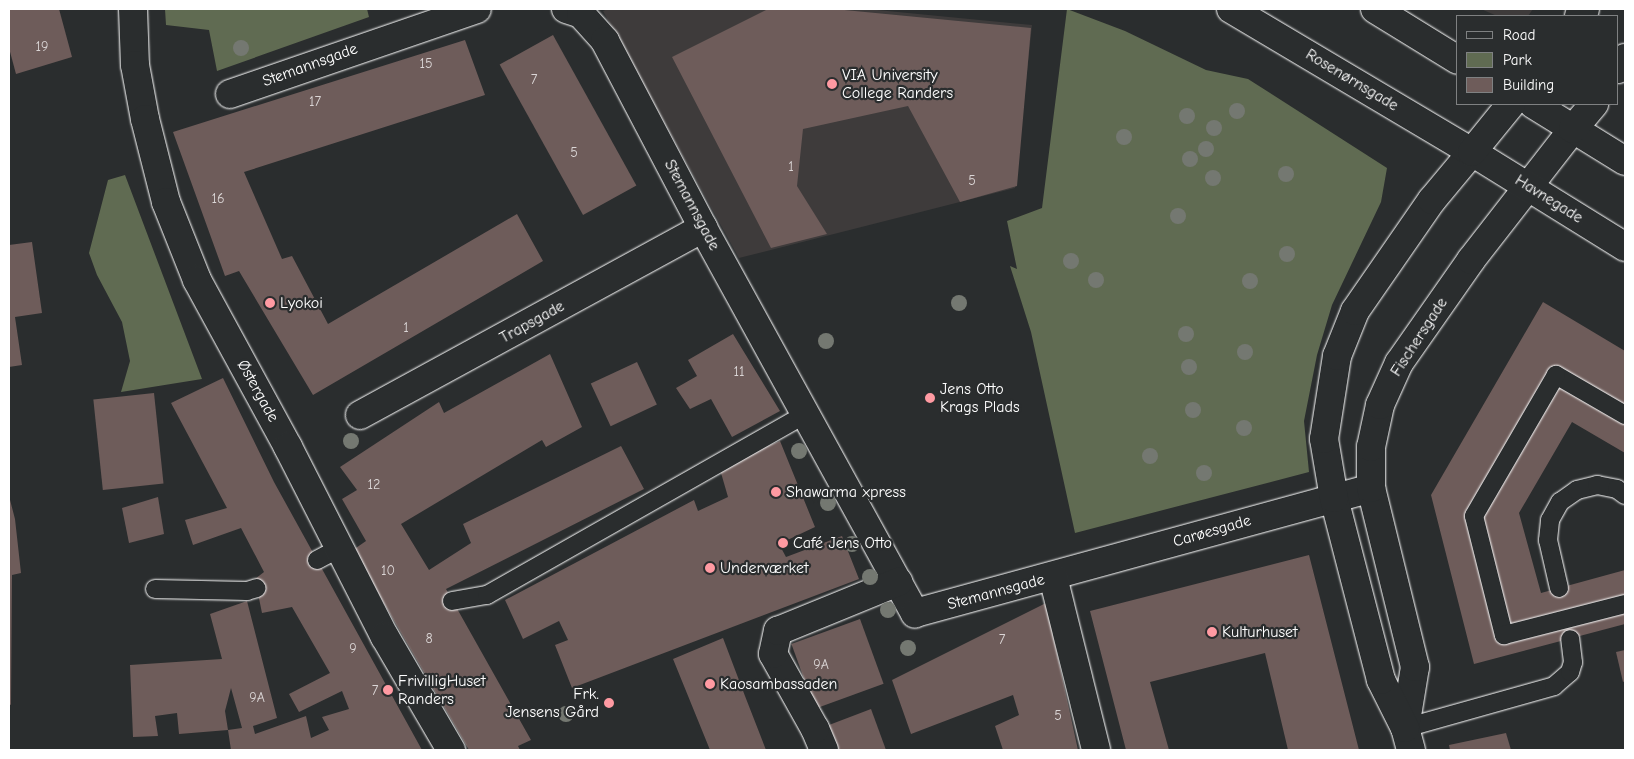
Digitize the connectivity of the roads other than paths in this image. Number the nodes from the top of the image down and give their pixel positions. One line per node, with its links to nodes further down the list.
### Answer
1 (133, 9): 32 (street, Østergade)
2 (1231, 9): 12 (street, Rosenørnsgade)
3 (1375, 9): 6 (street)
4 (463, 11): 7 (street, Stemannsgade)
5 (573, 11): 15 (street, Stemannsgade)
6 (1456, 59)
7 (230, 94)
8 (1511, 105): 12 (street)
9 (1535, 105): 11 (street)
10 (1593, 105): 11 (street, Fischersgade)
11 (1573, 129): 13 (street); 14 (street, Fischersgade)
12 (1472, 152): 14 (street, Havnegade); 22 (street)
13 (1625, 161)
14 (1528, 186): 16 (street, Havnegade); 20 (street, Fischersgade)
15 (703, 228): 17 (street, Stemannsgade); 18 (street, Trapsgade)
16 (1625, 247)
17 (806, 414): 24 (street, Stemannsgade); 28 (lane)
18 (360, 415)
19 (1625, 415): 29 (lane)
20 (1371, 488): 22 (street, Carøesgade); 31 (street, Fischersgade)
21 (1625, 495): 26 (lane)
22 (1334, 498): 23 (street, Carøesgade); 31 (street)
23 (1053, 577): 24 (street, Stemannsgade); 34 (street, Stemannsgade)
24 (898, 582): 33 (street)
25 (256, 588): 27 (lane)
26 (1558, 588)
27 (155, 589)
28 (452, 601)
29 (1625, 604)
30 (1570, 639): 31 (lane)
31 (1408, 739)
32 (450, 750)
33 (824, 750)
34 (1096, 750)

